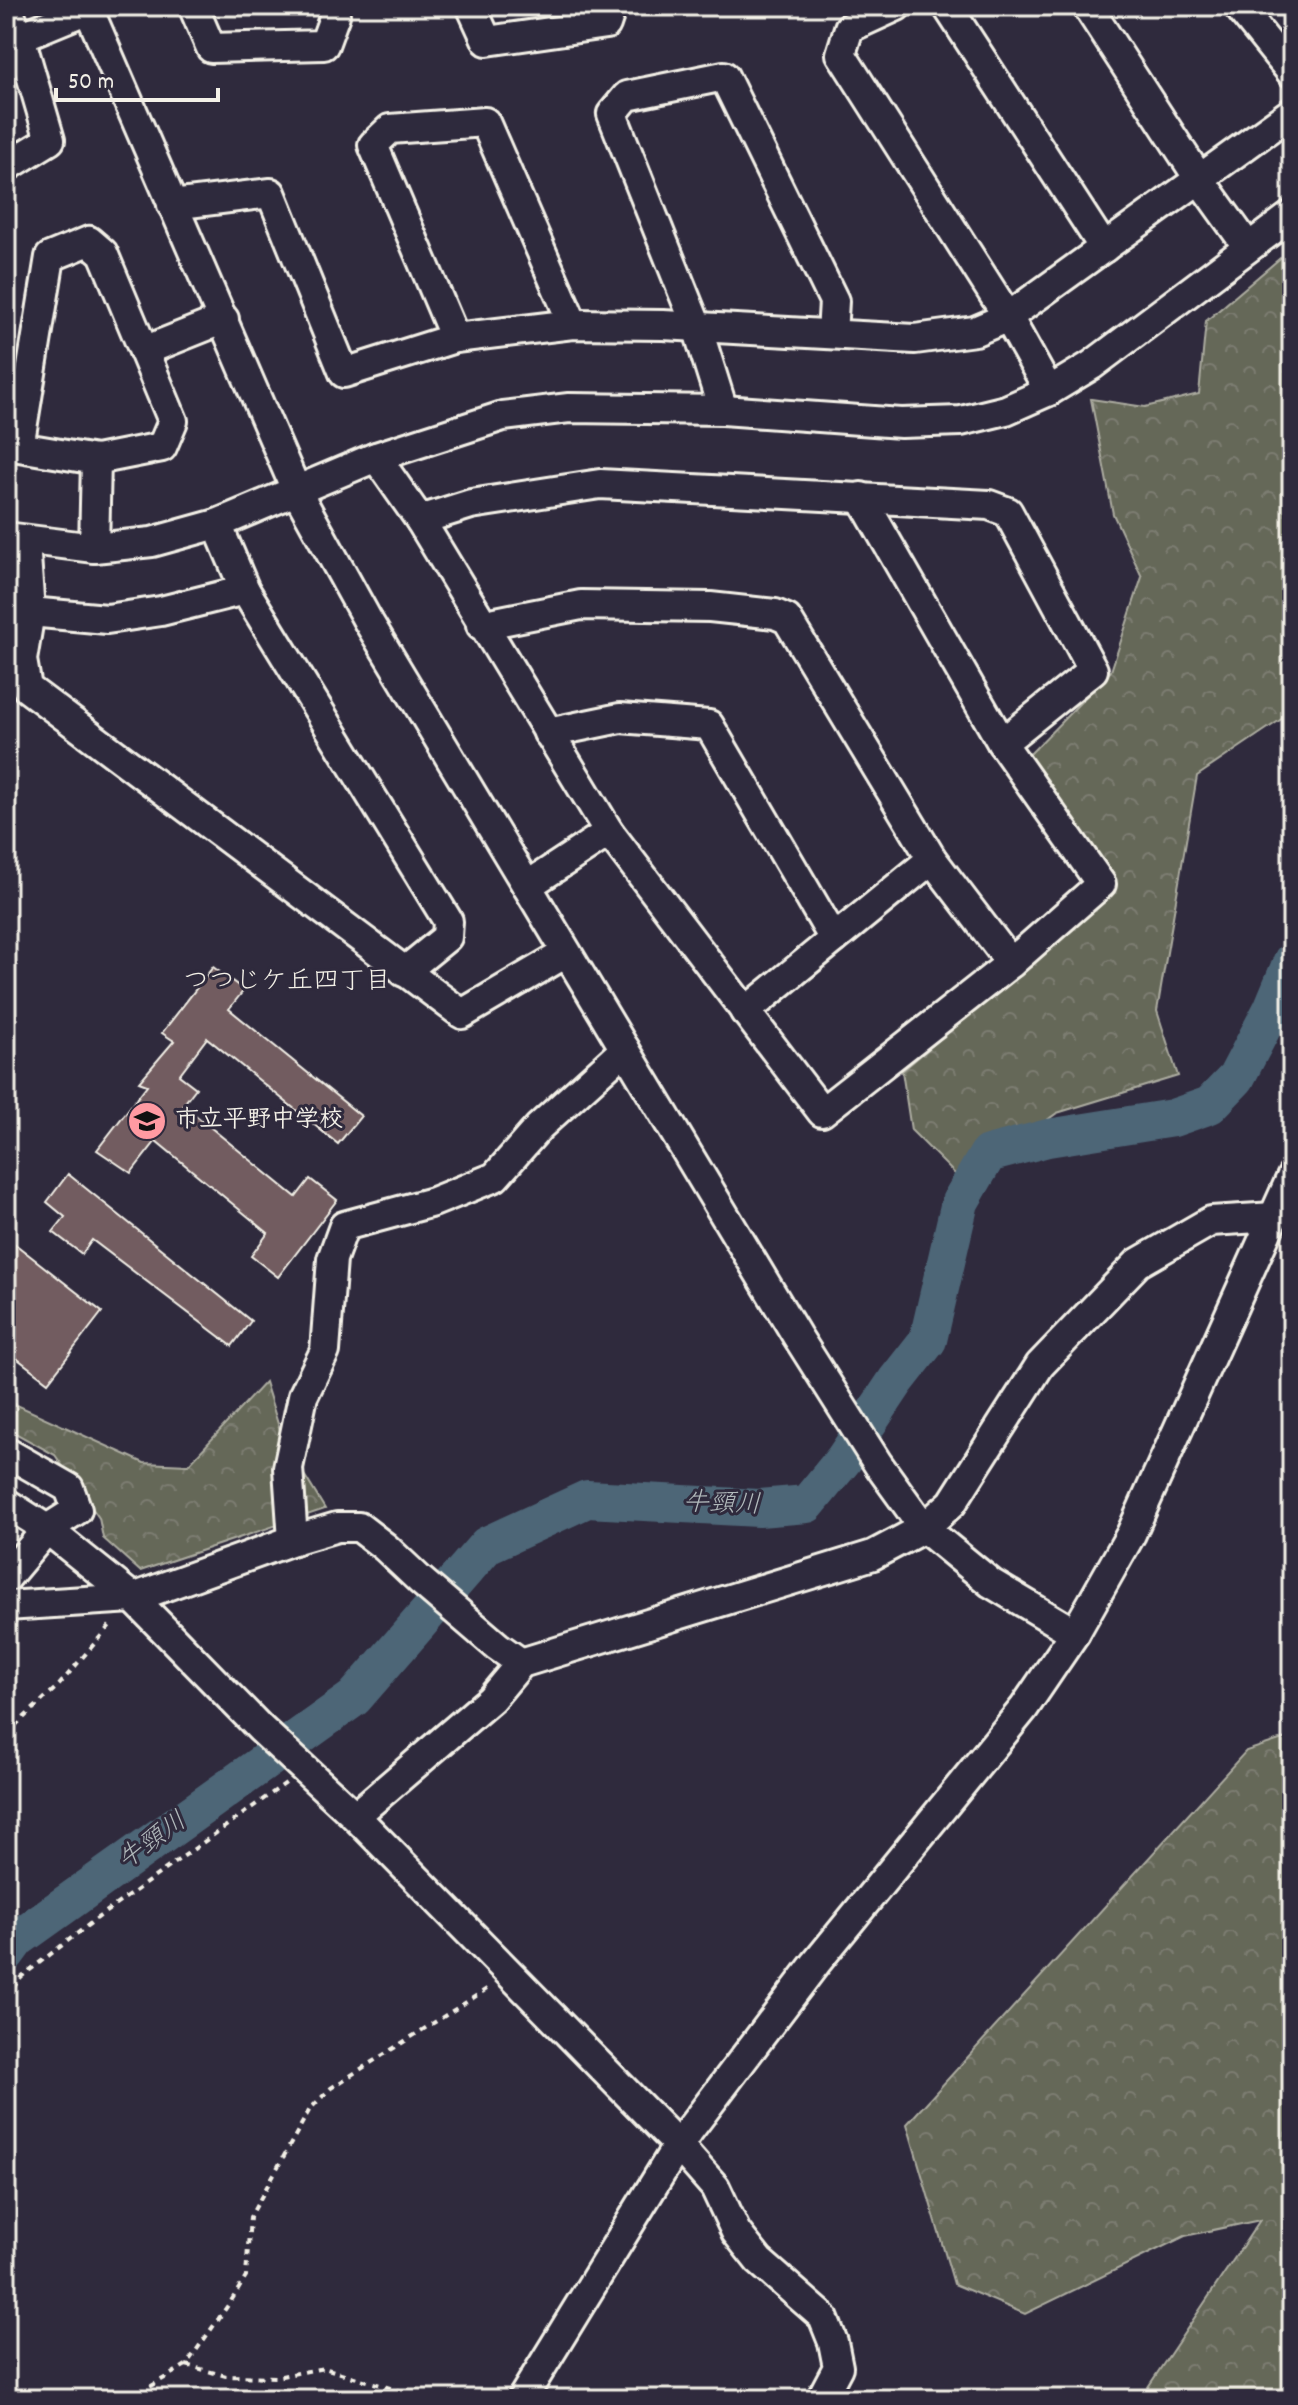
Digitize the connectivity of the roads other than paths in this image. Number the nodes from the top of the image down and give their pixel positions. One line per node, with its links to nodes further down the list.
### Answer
1 (6, 6): 11 (street)
2 (193, 6): 3 (street)
3 (332, 6)
4 (471, 6): 5 (street)
5 (612, 6)
6 (897, 6): 20 (street)
7 (947, 6): 19 (street)
8 (1087, 6): 15 (street)
9 (1238, 6): 12 (street)
10 (87, 8): 11 (street); 16 (street)
11 (20, 37): 14 (street)
12 (1292, 73)
13 (1292, 112): 15 (street)
14 (6, 167)
15 (1200, 180): 18 (street); 19 (street)
16 (172, 205): 21 (street); 25 (street)
17 (1292, 215): 18 (street)
18 (1248, 247): 27 (street)
19 (1104, 248): 20 (street)
20 (1008, 317): 24 (street); 27 (street)
21 (224, 319): 26 (street); 31 (street)
22 (573, 324): 23 (street); 25 (street); 25 (street)
23 (697, 327): 24 (street); 24 (street); 28 (street)
24 (832, 334)
25 (455, 338)
26 (144, 351): 30 (street); 30 (street)
27 (1049, 391): 28 (street)
28 (723, 410): 29 (street)
29 (376, 457): 31 (street); 33 (street)
30 (96, 460): 36 (street)
31 (297, 492): 34 (street); 44 (street)
32 (861, 497): 33 (street); 41 (street); 41 (street)
33 (420, 520): 39 (street)
34 (217, 524): 36 (street); 37 (street)
35 (16, 540): 36 (street); 38 (street)
36 (94, 548)
37 (245, 590): 38 (street); 48 (street)
38 (30, 612): 48 (street)
39 (481, 625): 40 (street); 43 (street)
40 (548, 733): 42 (street); 45 (street)
41 (1002, 743): 47 (street)
42 (609, 832): 44 (street); 49 (street)
43 (932, 859): 45 (street); 47 (street)
44 (527, 886): 46 (street)
45 (834, 939): 49 (street)
46 (566, 953): 48 (street); 50 (street)
47 (1011, 963): 49 (street)
48 (404, 972)
49 (745, 1012)
50 (625, 1049): 55 (street); 57 (street)
51 (1292, 1176): 52 (street)
52 (1274, 1217): 55 (street); 61 (street)
53 (6, 1452): 56 (street)
54 (6, 1503): 56 (street)
55 (924, 1528): 61 (street); 62 (street)
56 (47, 1529): 58 (street); 59 (street)
57 (293, 1540): 59 (street); 62 (street)
58 (6, 1578)
59 (133, 1598): 60 (street); 63 (street)
60 (6, 1606)
61 (1075, 1633): 64 (street)
62 (521, 1663): 63 (street)
63 (355, 1816): 64 (street)
64 (678, 2145): 65 (street); 66 (street)
65 (522, 2399)
66 (821, 2399)

